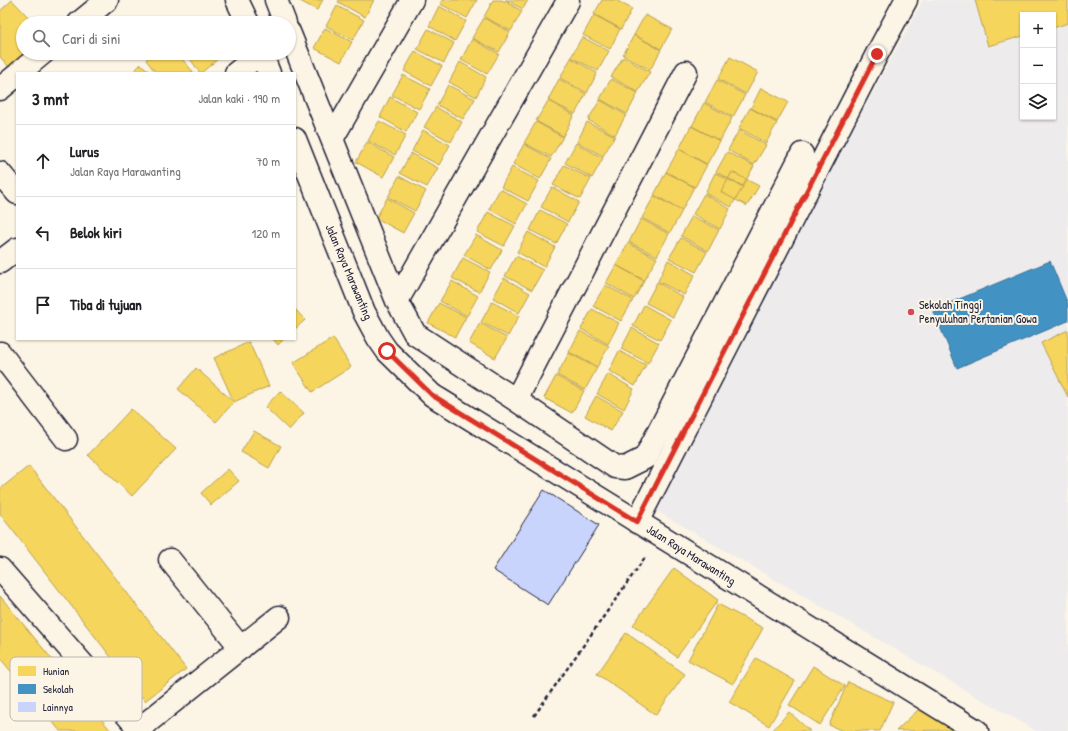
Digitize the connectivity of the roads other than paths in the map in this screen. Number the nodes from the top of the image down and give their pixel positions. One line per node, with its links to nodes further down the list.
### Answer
1 (107, 0): 7 (street)
2 (237, 0): 8 (street)
3 (276, 0): 9 (street)
4 (412, 0): 20 (street)
5 (906, 0): 31 (street)
6 (568, 1): 27 (street)
7 (88, 16)
8 (245, 16)
9 (283, 16)
10 (296, 49): 20 (street)
11 (35, 60): 14 (street)
12 (252, 60): 15 (street)
13 (264, 60): 16 (street)
14 (20, 72)
15 (237, 72)
16 (269, 72)
17 (686, 72): 29 (street)
18 (16, 76): 19 (street)
19 (0, 89)
20 (332, 139): 27 (street)
21 (296, 142): 31 (street, Jalan Raya Marawanting)
22 (802, 154): 29 (street)
23 (0, 173): 24 (street)
24 (16, 193)
25 (16, 250): 26 (street)
26 (0, 262)
27 (397, 301): 29 (street)
28 (0, 353): 30 (street)
29 (516, 400)
30 (66, 439)
31 (637, 522): 39 (street, Jalan Raya Marawanting)
32 (170, 560): 35 (street)
33 (0, 569): 36 (street)
34 (279, 617): 35 (street)
35 (240, 648): 38 (street)
36 (75, 657)
37 (129, 721): 38 (street)
38 (137, 730)
39 (977, 731)

